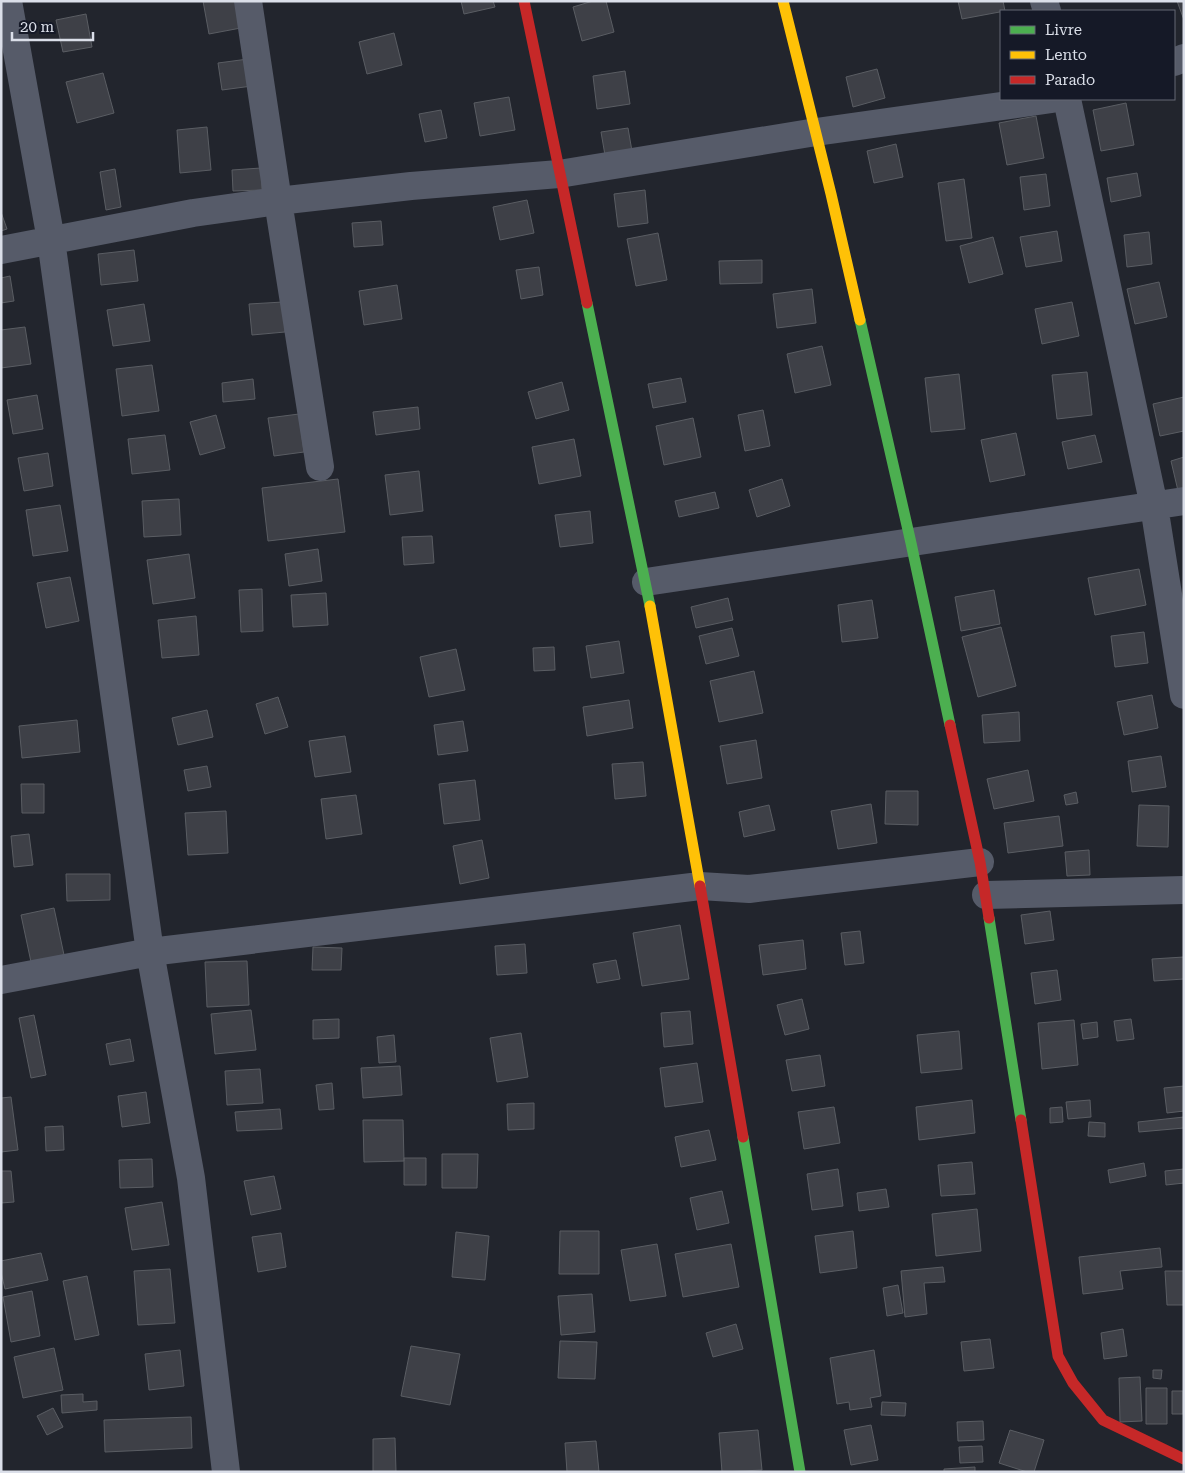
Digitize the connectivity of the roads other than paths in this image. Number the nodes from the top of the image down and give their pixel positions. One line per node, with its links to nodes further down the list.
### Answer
1 (8, 1): 10 (street)
2 (248, 1): 9 (street)
3 (524, 1): 8 (street)
4 (783, 1): 7 (street)
5 (1045, 100): 7 (street)
6 (1067, 100): 14 (street)
7 (816, 132): 8 (street); 15 (street)
8 (559, 174): 9 (street); 16 (street)
9 (278, 201): 10 (street); 12 (street)
10 (52, 240): 11 (street); 22 (street)
11 (1, 250)
12 (320, 467)
13 (1184, 501): 14 (street)
14 (1154, 506): 15 (street); 17 (street)
15 (911, 543): 16 (street); 18 (street)
16 (646, 582): 19 (street)
17 (1184, 695)
18 (980, 862): 19 (street); 21 (street)
19 (700, 886): 22 (street); 26 (street)
20 (1184, 890): 21 (street)
21 (986, 896): 24 (street)
22 (150, 952): 23 (street); 25 (street)
23 (1, 980)
24 (1184, 1459)
25 (226, 1472)
26 (800, 1472)

